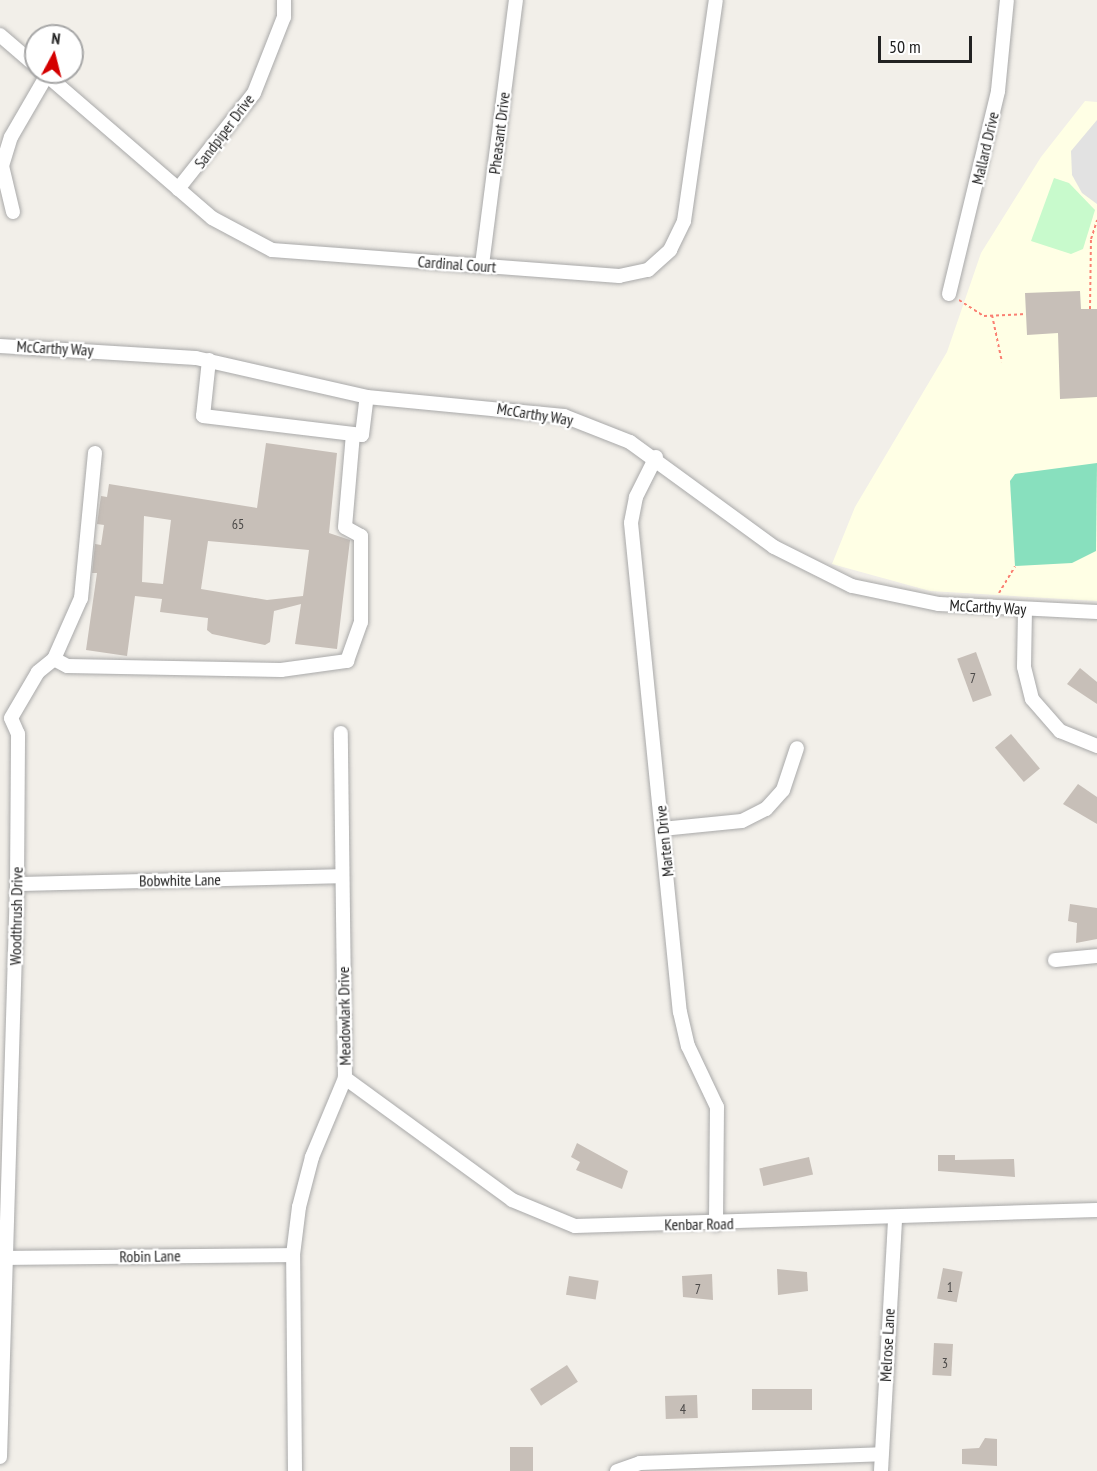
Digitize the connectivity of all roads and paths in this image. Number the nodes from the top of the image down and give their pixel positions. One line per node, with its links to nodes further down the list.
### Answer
1 (284, 0): 9 (street, Sandpiper Drive)
2 (516, 0): 12 (street, Pheasant Drive)
3 (716, 0): 12 (street, Cardinal Court)
4 (1007, 0): 13 (street, Mallard Drive)
5 (0, 35): 6 (street, Cardinal Court)
6 (24, 56)
7 (36, 84): 10 (street)
8 (57, 84): 9 (street, Cardinal Court)
9 (178, 189): 12 (street, Cardinal Court)
10 (13, 212)
11 (1097, 220): 14 (path)
12 (482, 265)
13 (949, 294): 16 (path)
14 (1089, 309)
15 (1026, 314): 16 (path)
16 (992, 315): 19 (path)
17 (0, 346): 18 (street, McCarthy Way)
18 (209, 360): 20 (street, McCarthy Way); 21 (street)
19 (1002, 362)
20 (367, 397): 21 (street); 23 (street, McCarthy Way)
21 (353, 434): 28 (street)
22 (95, 453): 28 (street)
23 (656, 457): 25 (street, McCarthy Way); 32 (street, Marten Drive)
24 (1015, 566): 25 (path)
25 (998, 608): 26 (street, McCarthy Way)
26 (1025, 609): 27 (street, McCarthy Way); 30 (street)
27 (1097, 612)
28 (54, 659): 34 (street, Woodthrush Drive)
29 (341, 733): 33 (street, Meadowlark Drive)
30 (1097, 746)
31 (797, 747): 32 (street)
32 (662, 829): 41 (street, Marten Drive)
33 (342, 876): 34 (street, Bobwhite Lane); 38 (street, Meadowlark Drive)
34 (17, 884): 37 (street, Woodthrush Drive)
35 (1097, 956): 36 (street)
36 (1055, 960)
37 (6, 1059): 43 (street, Woodthrush Drive)
38 (345, 1078): 41 (street, Kenbar Road); 42 (street, Meadowlark Drive)
39 (1097, 1210): 40 (street, Kenbar Road)
40 (895, 1220): 41 (street, Kenbar Road); 44 (street, Melrose Lane)
41 (716, 1224)
42 (293, 1255): 43 (street, Robin Lane); 46 (street, Meadowlark Drive)
43 (7, 1258): 45 (street, Woodthrush Drive)
44 (881, 1455): 47 (street); 48 (street, Melrose Lane)
45 (0, 1457)
46 (296, 1471)
47 (617, 1471)
48 (881, 1471)

